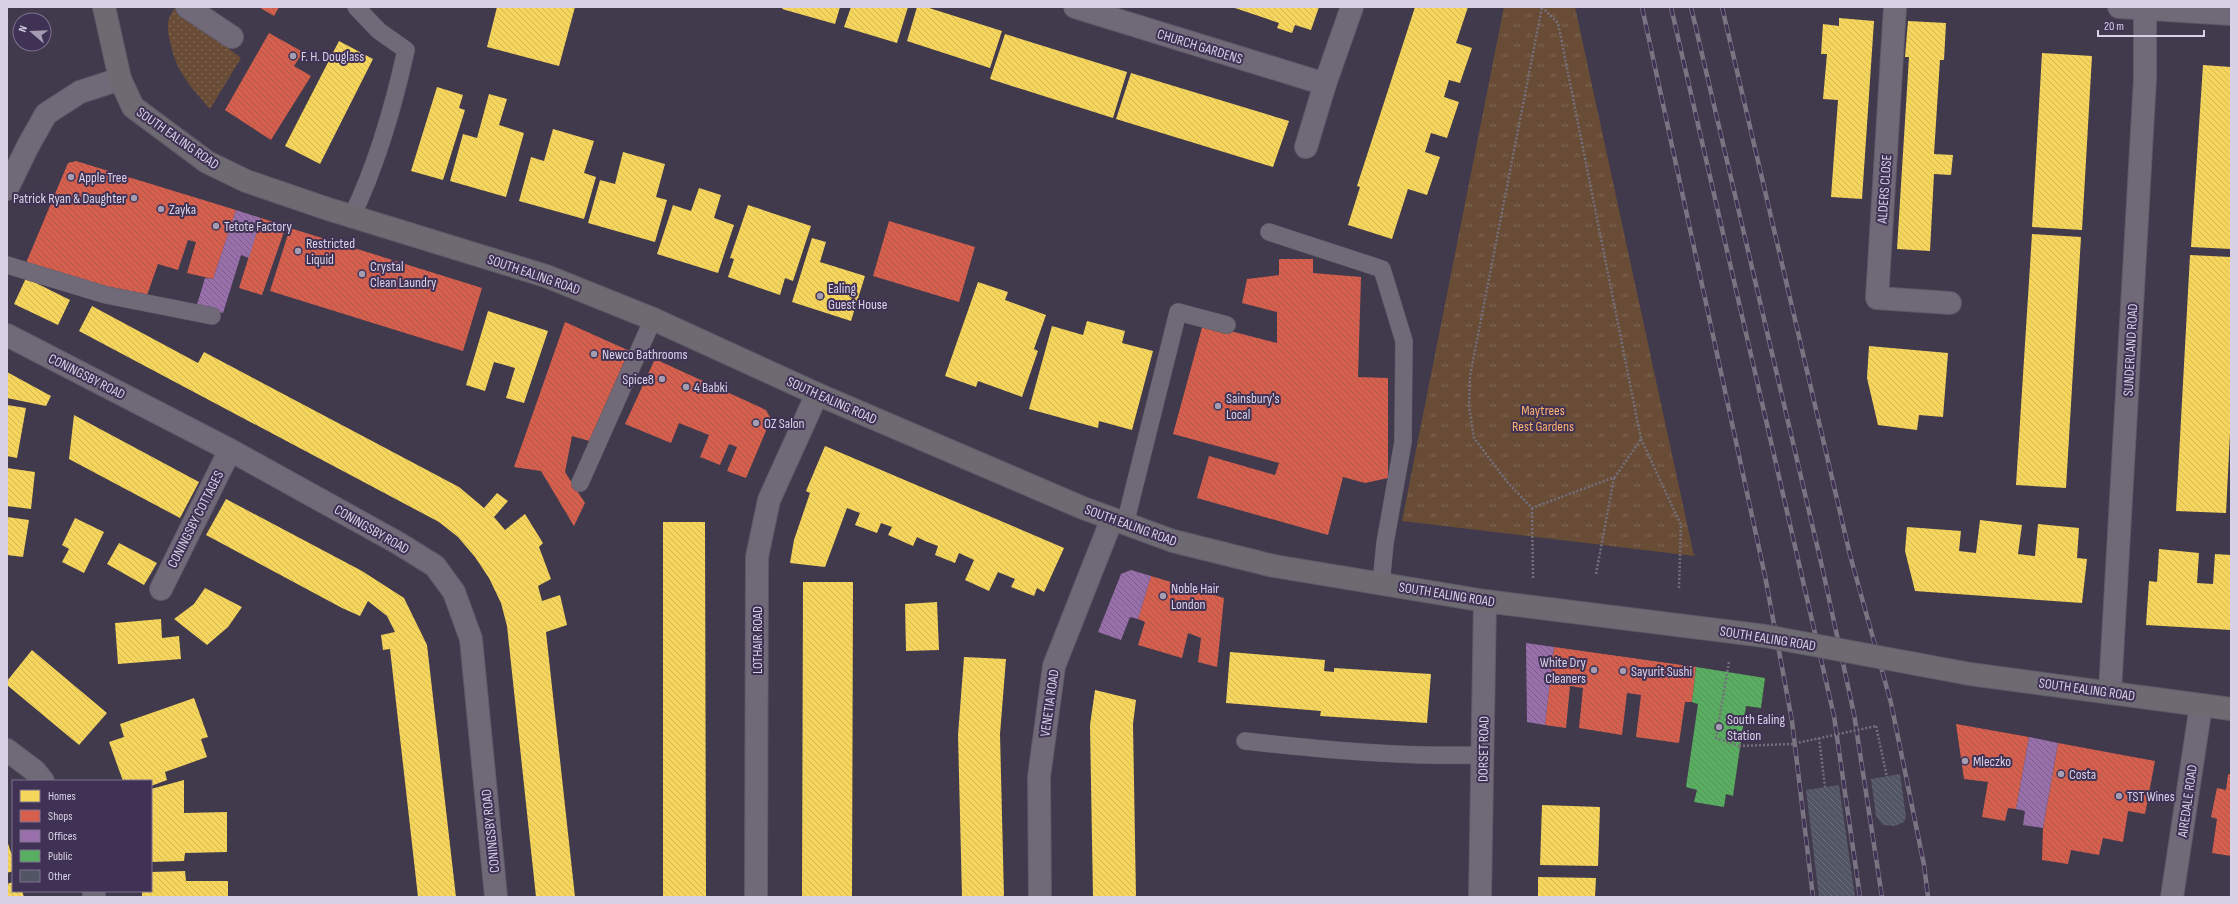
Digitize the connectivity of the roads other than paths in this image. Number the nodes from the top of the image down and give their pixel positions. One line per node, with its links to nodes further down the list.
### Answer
1 (104, 7): 11 (main road, SOUTH EALING ROAD)
2 (187, 7): 10 (street)
3 (356, 7): 15 (lane)
4 (1075, 7): 12 (street, CHURCH GARDENS)
5 (1352, 7): 12 (street)
6 (1895, 7): 18 (street, ALDERS CLOSE)
7 (2119, 7): 8 (street)
8 (2145, 8): 9 (street); 30 (street, SUNDERLAND ROAD)
9 (2231, 14)
10 (232, 37)
11 (120, 79): 14 (street); 15 (main road, SOUTH EALING ROAD)
12 (1325, 84): 13 (street)
13 (1306, 147)
14 (7, 189)
15 (352, 216): 20 (main road, SOUTH EALING ROAD)
16 (1269, 232): 27 (lane)
17 (7, 265): 19 (lane)
18 (1950, 303)
19 (212, 316)
20 (653, 319): 23 (main road, SOUTH EALING ROAD); 25 (lane)
21 (1227, 325): 26 (lane)
22 (7, 335): 24 (street, CONINGSBY ROAD)
23 (817, 394): 26 (main road, SOUTH EALING ROAD); 38 (street, LOTHAIR ROAD)
24 (230, 450): 28 (street, CONINGSBY COTTAGES); 37 (street, CONINGSBY ROAD)
25 (580, 483)
26 (1119, 521): 27 (main road, SOUTH EALING ROAD); 39 (street, VENETIA ROAD)
27 (1381, 584): 29 (main road, SOUTH EALING ROAD)
28 (160, 589)
29 (1485, 600): 30 (main road, SOUTH EALING ROAD, bridge); 35 (street, DORSET ROAD)
30 (2110, 691): 31 (main road, SOUTH EALING ROAD)
31 (2201, 705): 32 (main road, SOUTH EALING ROAD); 41 (street, AIREDALE ROAD)
32 (2231, 709)
33 (1245, 741): 35 (lane)
34 (7, 750): 36 (street)
35 (1484, 755): 40 (street, DORSET ROAD)
36 (42, 780)
37 (496, 897)
38 (756, 897)
39 (1040, 897)
40 (1480, 897)
41 (2172, 897)

